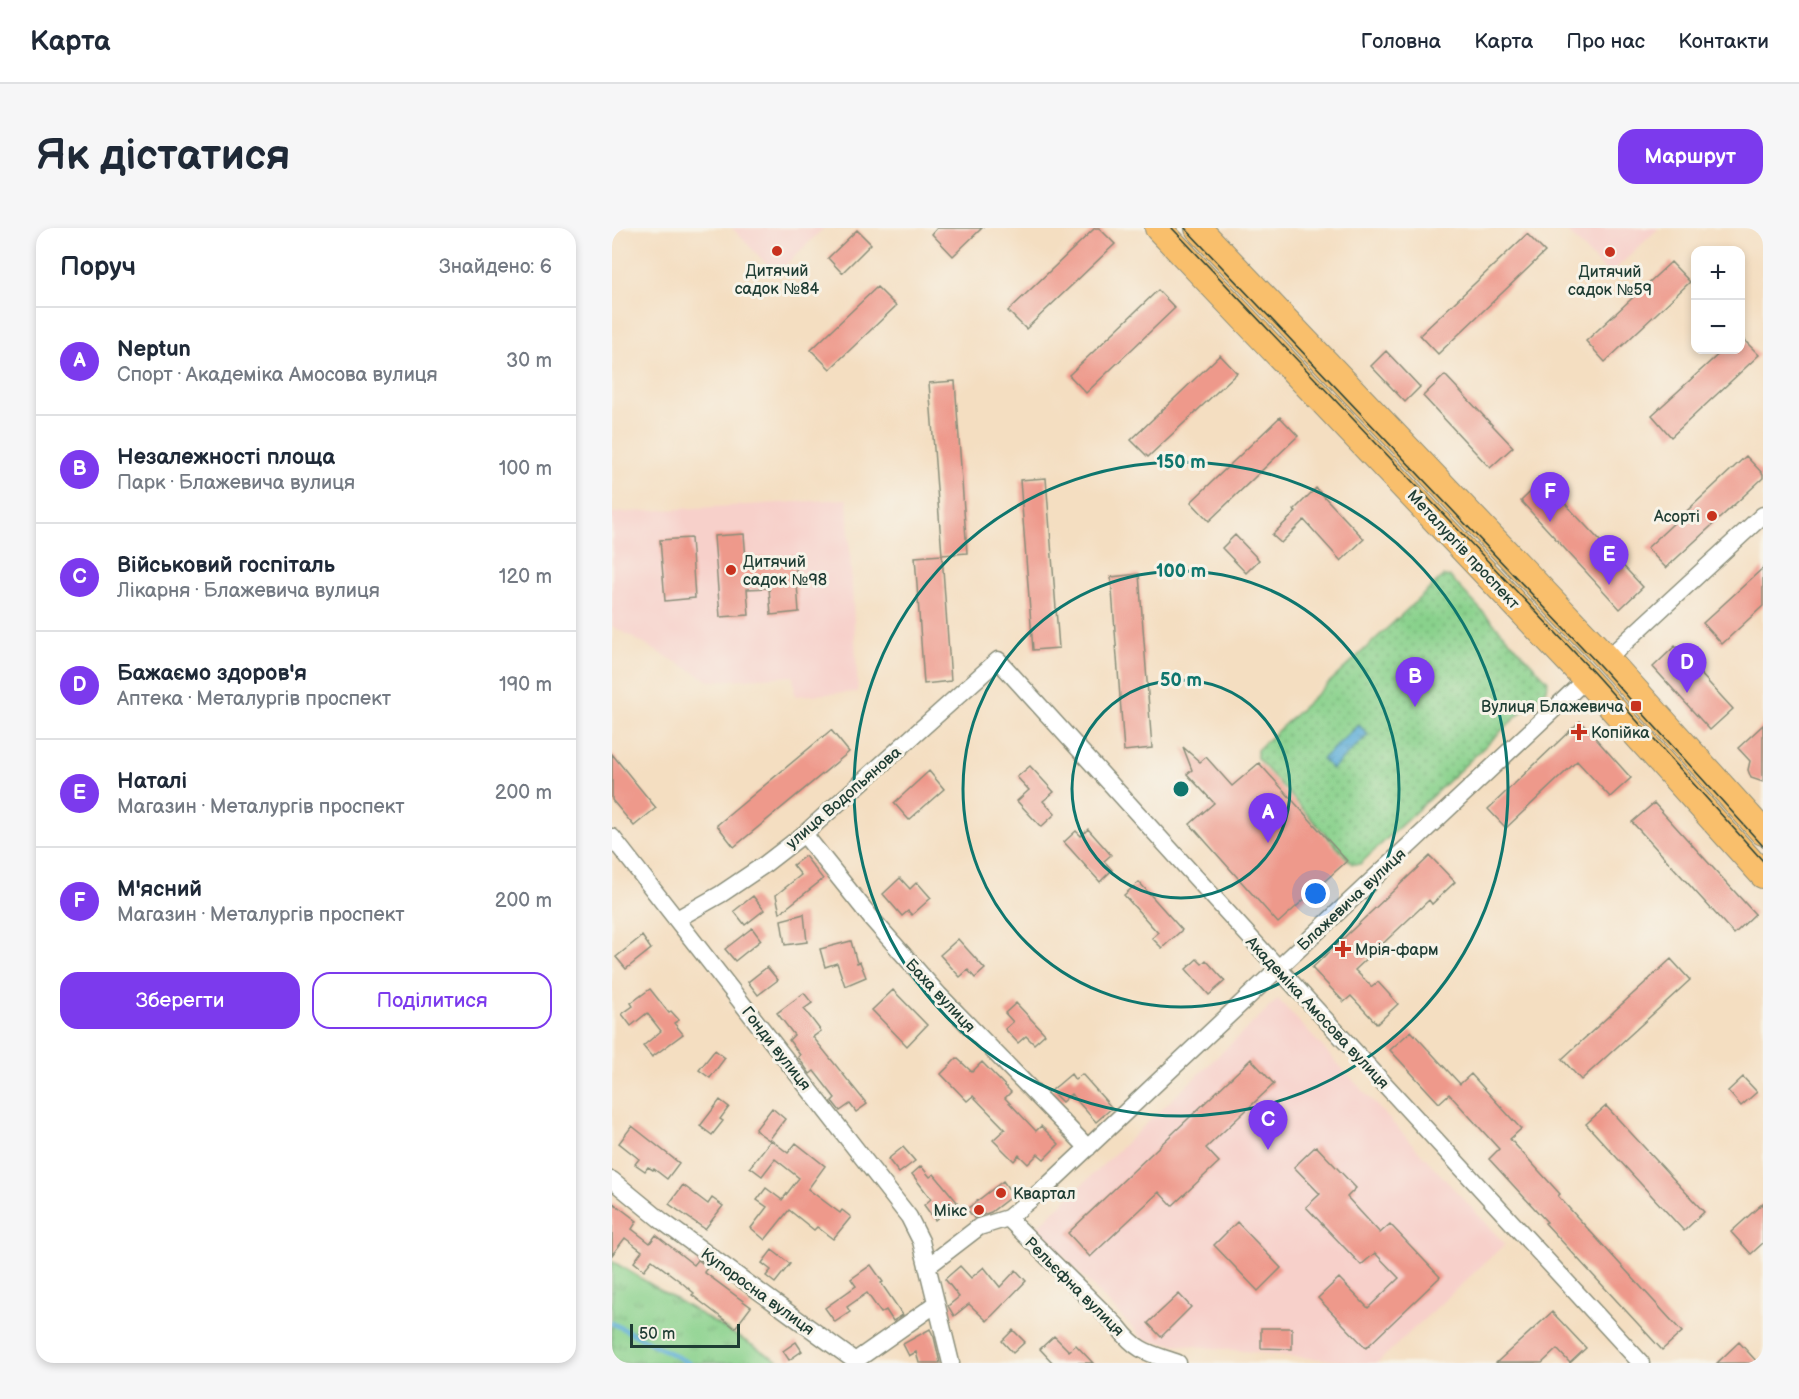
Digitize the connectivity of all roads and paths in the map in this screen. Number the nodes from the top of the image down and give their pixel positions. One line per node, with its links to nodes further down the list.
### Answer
1 (1158, 228): 6 (main road, Металургів проспект)
2 (1198, 228): 4 (main road, Металургів проспект)
3 (1763, 515): 4 (street, Блажевича вулиця)
4 (1607, 659): 6 (main road, Блажевича вулиця); 7 (main road, Металургів проспект)
5 (998, 660): 8 (street, улица Водопьянова); 12 (street, Академіка Амосова вулиця)
6 (1586, 679): 10 (main road, Металургів проспект); 12 (street, Блажевича вулиця)
7 (1763, 832)
8 (804, 834): 11 (street, улица Водопьянова); 13 (street, Баха вулиця)
9 (612, 837): 11 (street, Гонди вулиця)
10 (1763, 875)
11 (677, 919): 16 (street, Гонди вулиця)
12 (1278, 968): 13 (street, Блажевича вулиця); 20 (street, Академіка Амосова вулиця)
13 (1088, 1148): 15 (street, Блажевича вулиця)
14 (612, 1180): 17 (street, Купоросна вулиця)
15 (1008, 1218): 16 (street, Блажевича вулиця); 19 (street, Рельєфна вулиця)
16 (927, 1267): 17 (street)
17 (936, 1304): 18 (street)
18 (951, 1363)
19 (1178, 1363)
20 (1641, 1363)

